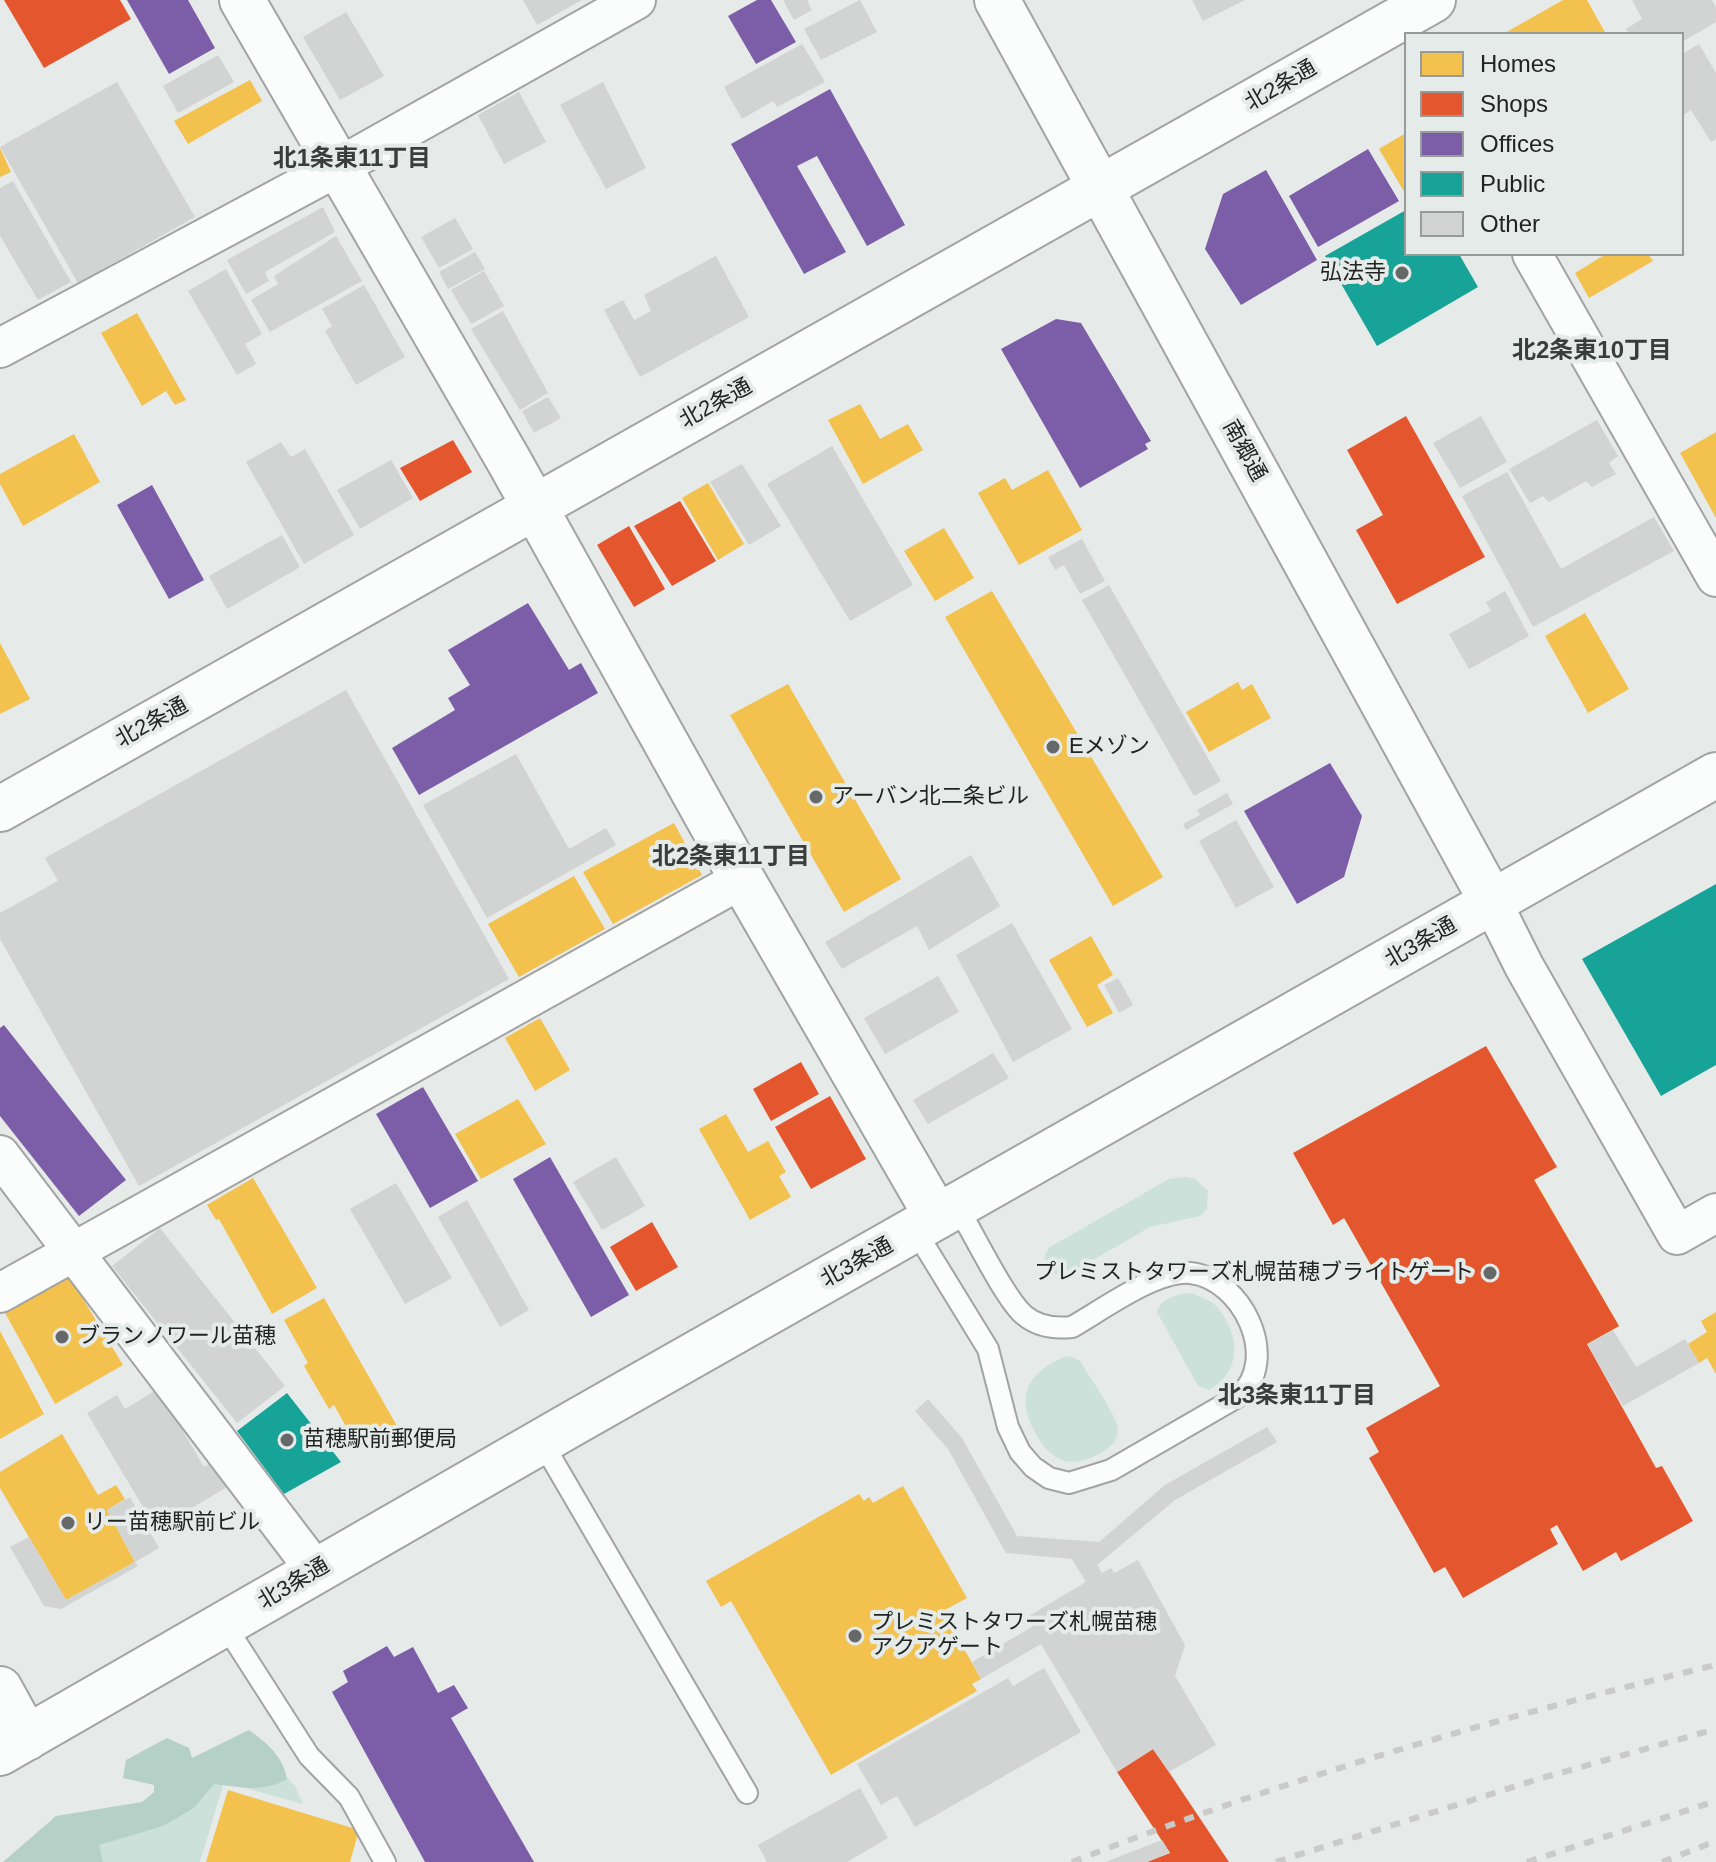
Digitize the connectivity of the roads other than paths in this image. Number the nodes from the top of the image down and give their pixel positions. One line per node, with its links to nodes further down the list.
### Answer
1 (242, 0): 5 (street)
2 (636, 0): 5 (street)
3 (997, 0): 6 (street, 南郷通)
4 (1412, 18): 6 (street, 北2条通)
5 (338, 166): 8 (street); 9 (street)
6 (1100, 188): 9 (street, 北2条通); 14 (street, 南郷通)
7 (1533, 256): 10 (street)
8 (0, 348)
9 (534, 507): 12 (street, 北2条通); 13 (street)
10 (1716, 577)
11 (1716, 775): 14 (street, 北3条通)
12 (0, 809)
13 (742, 879): 17 (street); 18 (street)
14 (1492, 902): 16 (street); 17 (street, 北3条通)
15 (0, 1155): 18 (street)
16 (1716, 1213)
17 (936, 1218): 17 (lane); 20 (street, 北3条通)
18 (72, 1253): 19 (street); 21 (street)
19 (0, 1293)
20 (542, 1442): 21 (street, 北3条通); 25 (lane)
21 (316, 1571): 22 (street, 北3条通)
22 (225, 1625): 24 (street, 北3条通); 26 (lane)
23 (0, 1689): 24 (street)
24 (14, 1745)
25 (747, 1793)
26 (385, 1862)

